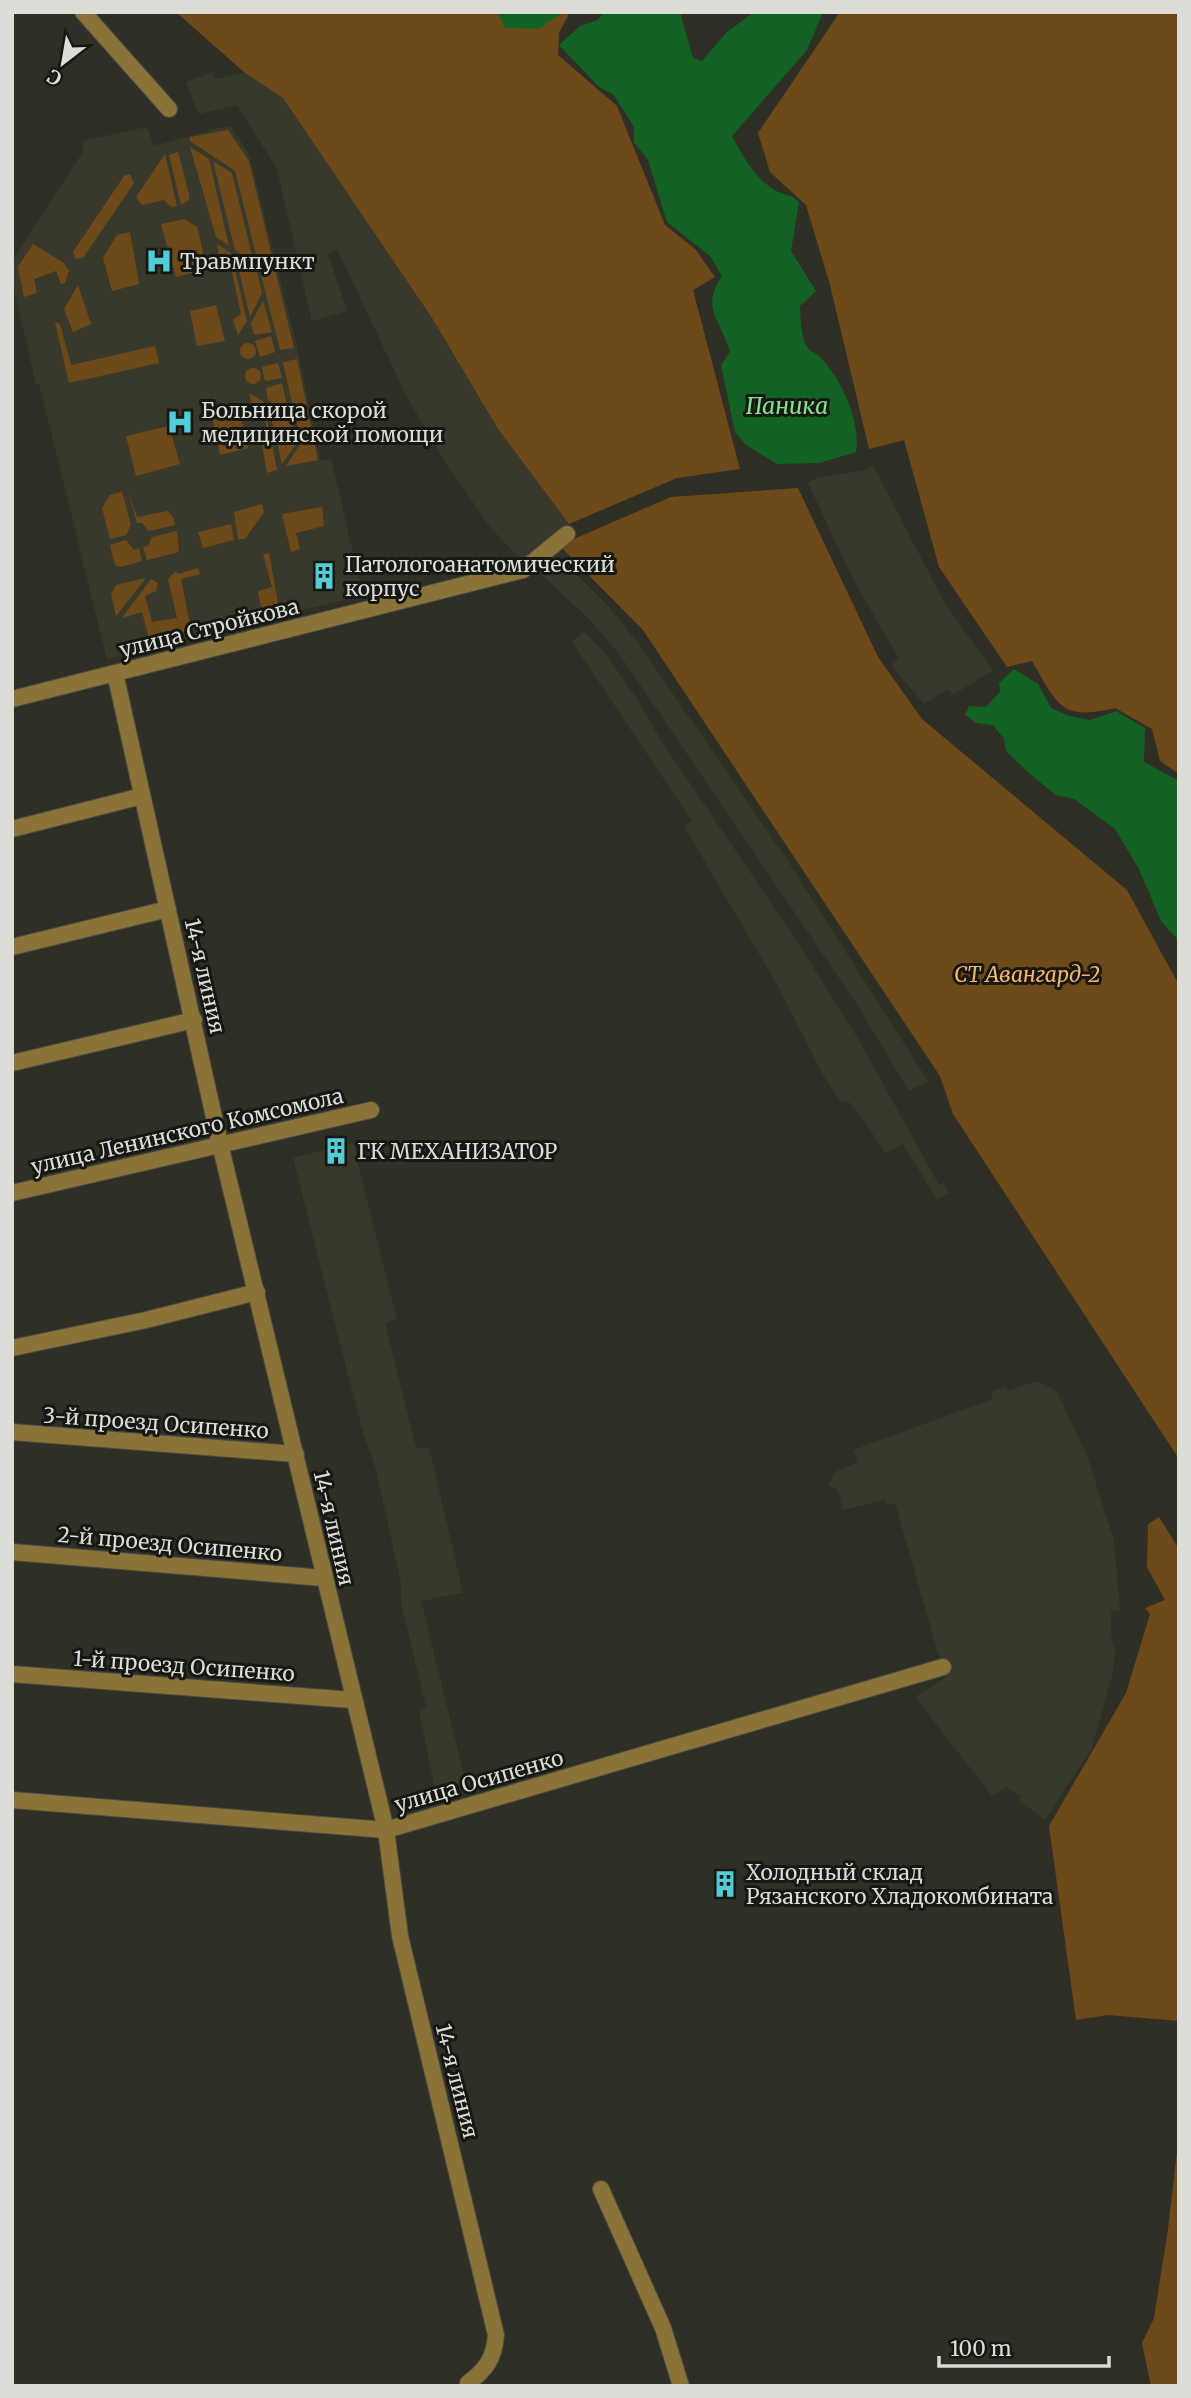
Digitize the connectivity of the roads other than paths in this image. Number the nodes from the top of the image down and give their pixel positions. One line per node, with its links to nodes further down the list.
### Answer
1 (83, 12): 2 (street)
2 (169, 109)
3 (567, 534): 4 (street, улица Стройкова)
4 (115, 673): 5 (street, улица Стройкова); 6 (street, 14-я линия)
5 (12, 699)
6 (142, 796): 7 (street); 8 (street, 14-я линия)
7 (12, 829)
8 (168, 909): 9 (street); 10 (street, 14-я линия)
9 (12, 947)
10 (194, 1020): 11 (street); 13 (street, 14-я линия)
11 (12, 1063)
12 (370, 1110): 13 (street, улица Ленинского Комсомола)
13 (220, 1144): 14 (street, улица Ленинского Комсомола); 15 (street, 14-я линия)
14 (12, 1193)
15 (257, 1292): 16 (street); 18 (street, 14-я линия)
16 (12, 1348)
17 (12, 1432): 18 (street, 3-й проезд Осипенко)
18 (296, 1454): 20 (street, 14-я линия)
19 (12, 1552): 20 (street, 2-й проезд Осипенко)
20 (324, 1578): 23 (street, 14-я линия)
21 (943, 1667): 25 (street, улица Осипенко)
22 (12, 1674): 23 (street, 1-й проезд Осипенко)
23 (353, 1700): 25 (street, 14-я линия)
24 (12, 1801): 25 (street, улица Осипенко)
25 (386, 1830): 27 (street, 14-я линия)
26 (601, 2189): 28 (street)
27 (468, 2383)
28 (681, 2386)

